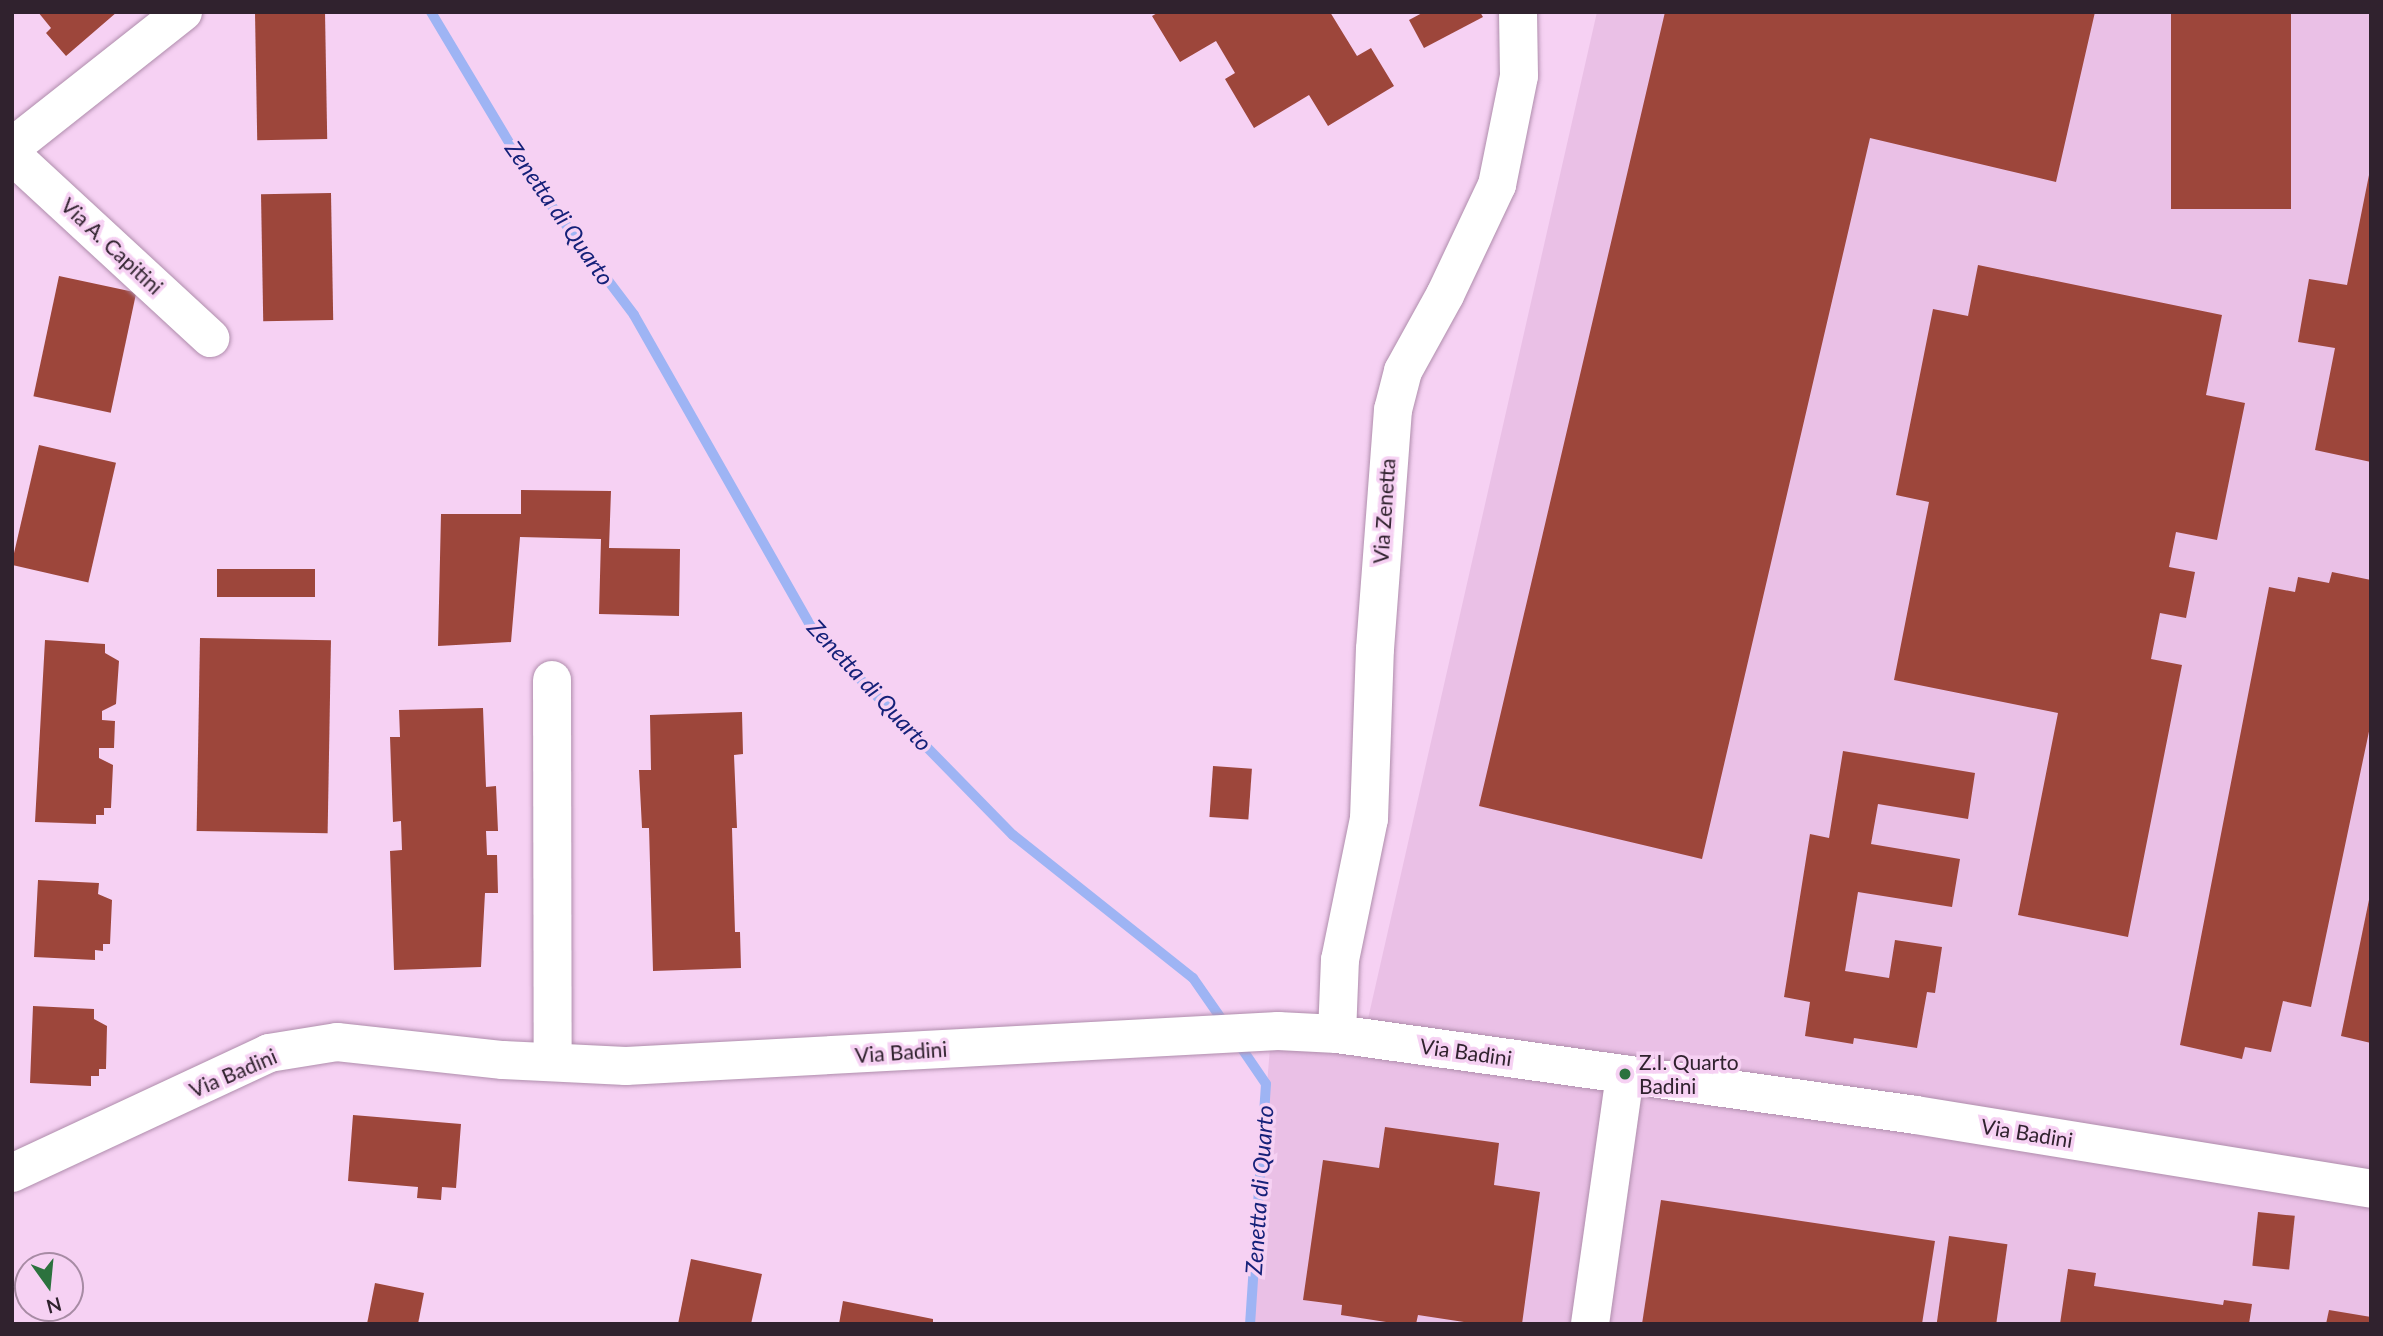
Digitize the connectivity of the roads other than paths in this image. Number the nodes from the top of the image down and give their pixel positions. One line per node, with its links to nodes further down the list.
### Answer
1 (183, 12): 3 (street)
2 (1518, 12): 7 (street, Via Zenetta)
3 (12, 147)
4 (12, 155): 5 (street, Via A. Capitini)
5 (210, 338)
6 (552, 681): 8 (street)
7 (1336, 1034): 8 (street, Via Badini); 9 (street, Via Badini)
8 (553, 1062): 10 (street, Via Badini)
9 (1625, 1074): 11 (street, Via Badini); 12 (street)
10 (12, 1173)
11 (2371, 1189)
12 (1590, 1324)

